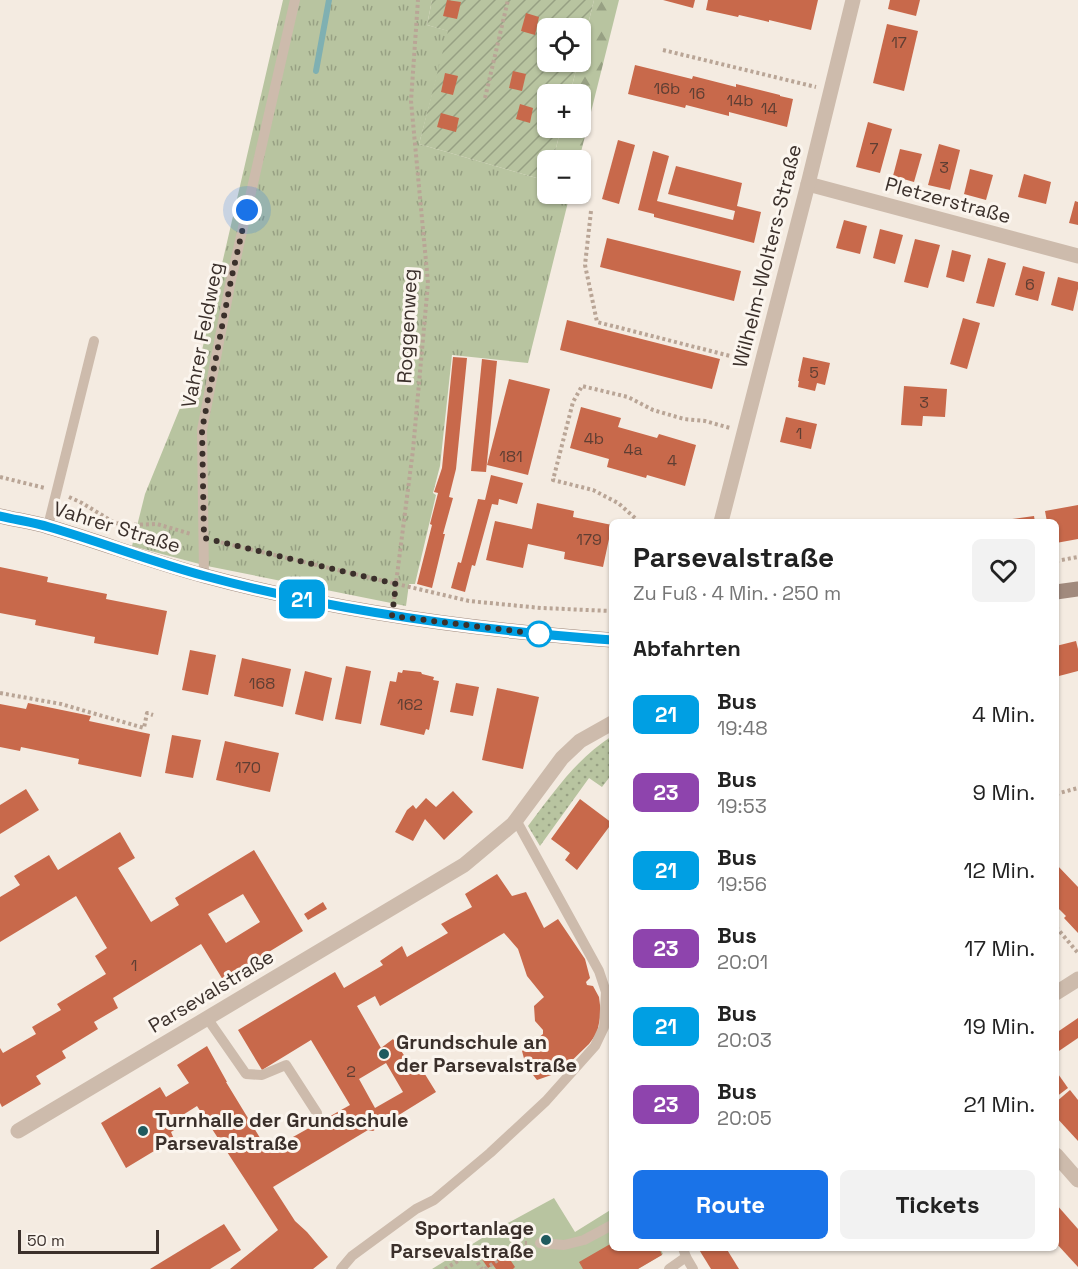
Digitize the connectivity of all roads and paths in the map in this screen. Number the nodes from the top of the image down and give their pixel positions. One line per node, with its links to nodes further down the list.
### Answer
1 (295, 0): 20 (lane, Vahrer Feldweg)
2 (418, 0): 24 (path, Roggenweg)
3 (508, 0): 7 (path)
4 (853, 0): 6 (street, Wilhelm-Wolters-Straße)
5 (663, 50): 6 (path)
6 (831, 91): 8 (street, Wilhelm-Wolters-Straße)
7 (484, 98)
8 (808, 184): 10 (street, Pletzerstraße); 12 (street, Wilhelm-Wolters-Straße)
9 (591, 212): 12 (path)
10 (1078, 256)
11 (94, 342): 15 (lane)
12 (761, 364): 13 (street, Wilhelm-Wolters-Straße)
13 (744, 432): 17 (path); 18 (street, Wilhelm-Wolters-Straße)
14 (0, 477): 15 (path)
15 (56, 491): 19 (lane); 20 (path)
16 (0, 516): 19 (main road, Vahrer Straße)
17 (635, 518)
18 (722, 519)
19 (48, 526): 23 (main road, Vahrer Straße)
20 (204, 538): 23 (lane, Vahrer Feldweg); 24 (path)
21 (1078, 557): 22 (path)
22 (1059, 560)
23 (204, 576): 28 (main road, Vahrer Straße)
24 (396, 584): 27 (path); 28 (path, Roggenweg)
25 (1078, 589): 26 (main road)
26 (1059, 592)
27 (609, 611)
28 (392, 616): 29 (main road, Vahrer Straße)
29 (609, 640)
30 (0, 693): 31 (path)
31 (153, 715)
32 (609, 725): 35 (street, Parsevalstraße)
33 (1078, 788): 34 (path)
34 (1059, 793)
35 (516, 820): 40 (street, Parsevalstraße); 48 (lane)
36 (1059, 931): 37 (path)
37 (1078, 953)
38 (1078, 979): 39 (street)
39 (1059, 991)
40 (207, 1018): 41 (lane); 42 (street, Parsevalstraße)
41 (317, 1113)
42 (18, 1131)
43 (1059, 1158): 44 (street)
44 (1078, 1180)
45 (609, 1227): 46 (lane)
46 (540, 1243): 50 (path)
47 (685, 1252): 51 (lane); 52 (lane)
48 (341, 1269)
49 (445, 1269): 50 (path)
50 (483, 1269)
51 (669, 1269)
52 (693, 1269)

